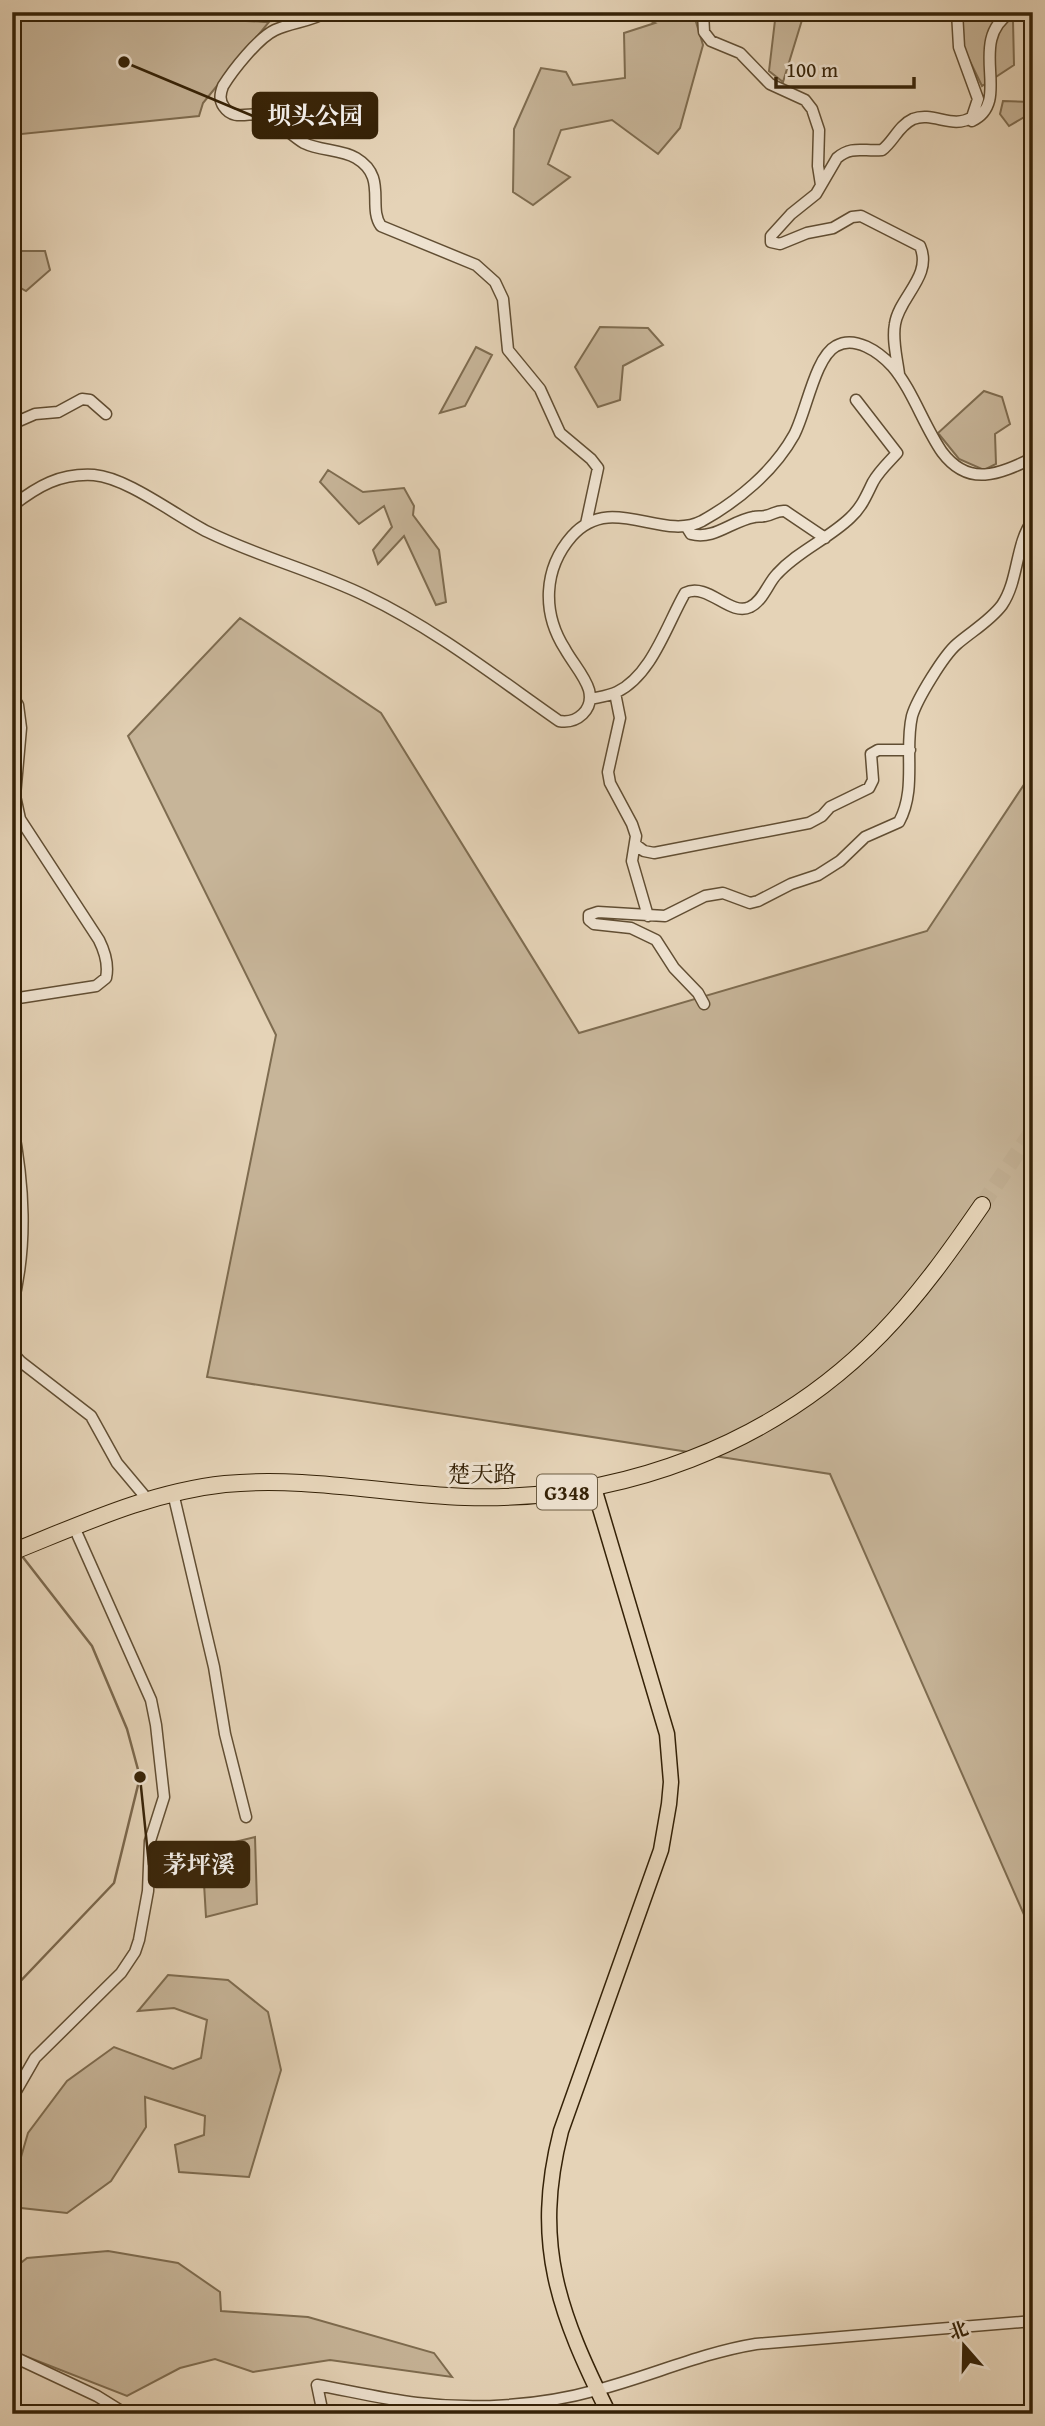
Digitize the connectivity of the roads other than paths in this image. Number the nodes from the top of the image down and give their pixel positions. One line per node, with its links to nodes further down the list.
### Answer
1 (238, 12): 2 (street)
2 (289, 12)
3 (327, 12): 16 (street)
4 (703, 12): 8 (street)
5 (957, 12): 7 (street)
6 (1011, 12): 7 (street)
7 (966, 121): 8 (street)
8 (821, 185): 9 (street)
9 (899, 375): 13 (street); 17 (street)
10 (856, 400): 18 (street)
11 (106, 414): 12 (street)
12 (12, 424)
13 (1033, 458)
14 (12, 506): 21 (street)
15 (1033, 520): 22 (street)
16 (586, 524): 17 (street); 21 (street)
17 (686, 526): 18 (street)
18 (825, 538): 19 (street)
19 (615, 693): 21 (street); 24 (street)
20 (12, 695): 23 (street)
21 (590, 699)
22 (910, 750): 24 (street); 25 (street)
23 (14, 782): 26 (street)
24 (636, 845): 25 (street)
25 (648, 916): 27 (street)
26 (12, 999)
27 (704, 1004)
28 (12, 1122): 30 (street)
29 (982, 1205): 32 (highway, 楚天路 / G348)
30 (12, 1307)
31 (12, 1352): 34 (street)
32 (594, 1488): 33 (highway, 楚天路 / G348); 41 (main road)
33 (173, 1493): 34 (highway, 楚天路 / G348); 37 (street)
34 (148, 1500): 35 (highway, 楚天路 / G348)
35 (74, 1527): 36 (highway, 楚天路 / G348); 38 (street)
36 (12, 1552)
37 (246, 1817)
38 (12, 2098)
39 (1033, 2320): 41 (street)
40 (12, 2356): 42 (street)
41 (597, 2390): 43 (street); 44 (main road)
42 (126, 2414)
43 (323, 2414)
44 (609, 2414)

